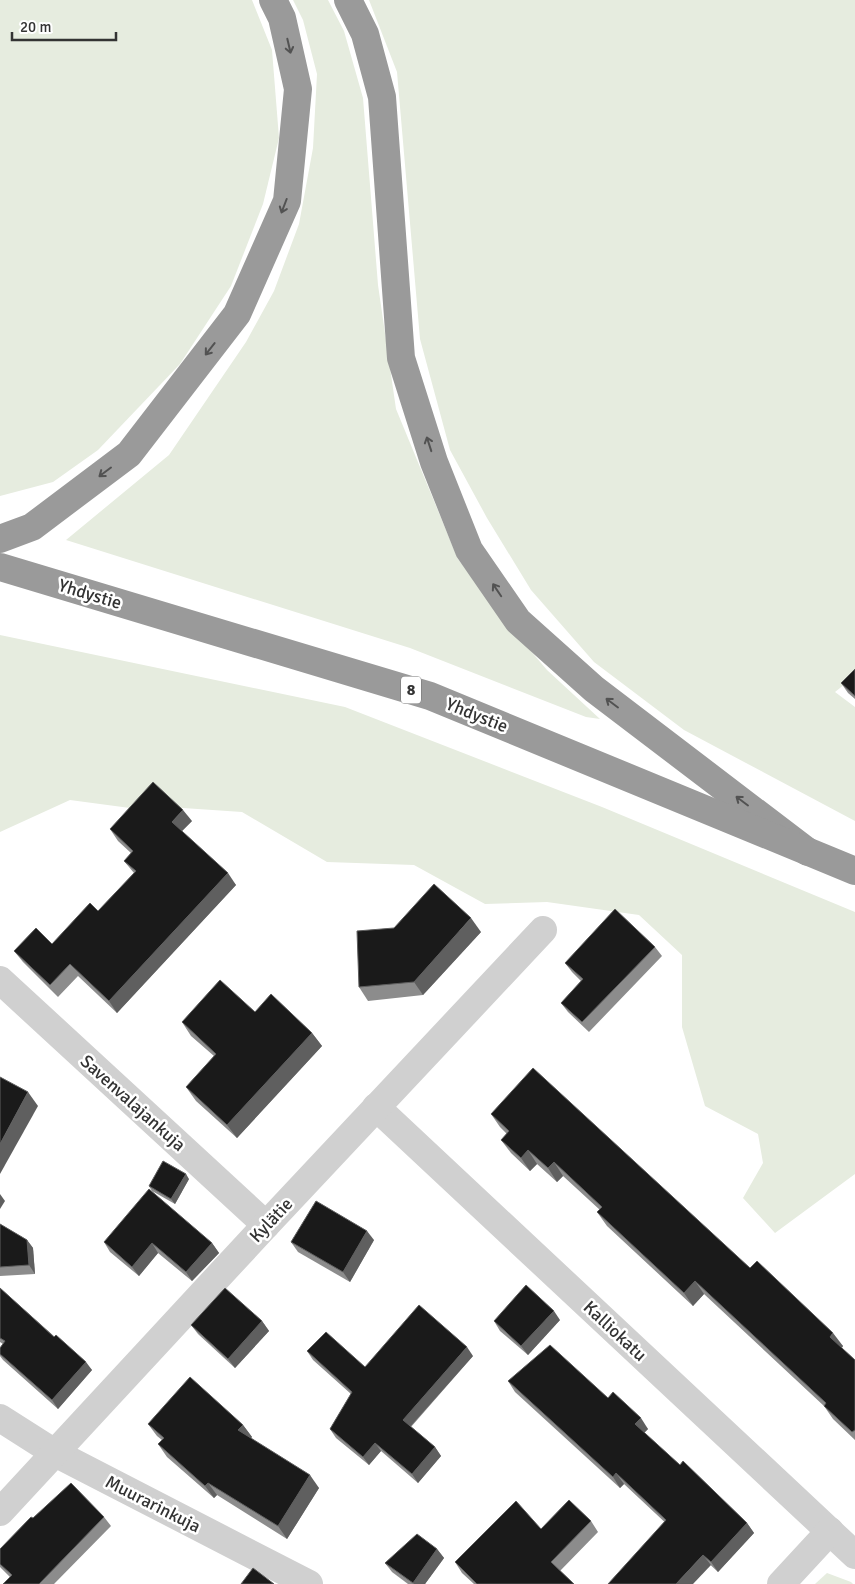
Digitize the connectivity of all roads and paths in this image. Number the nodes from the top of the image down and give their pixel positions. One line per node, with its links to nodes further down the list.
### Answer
1 (273, 0): 3 (highway, one-way to 3)
2 (348, 0): 5 (highway, one-way to 2)
3 (0, 539)
4 (0, 568): 5 (highway, Yhdystie / 8)
5 (808, 852): 6 (highway, Yhdystie / 8)
6 (855, 871)
7 (543, 930): 9 (street, Kylätie)
8 (0, 980): 10 (street, Savenvalajankuja)
9 (376, 1107): 10 (street, Kylätie); 14 (street, Kalliokatu)
10 (266, 1225): 12 (street, Kylätie)
11 (0, 1418): 12 (street, Muurarinkuja)
12 (55, 1453): 13 (street, Kylätie); 16 (street, Muurarinkuja)
13 (0, 1512)
14 (830, 1531): 15 (street, Kalliokatu); 17 (street)
15 (855, 1555)
16 (309, 1584)
17 (781, 1584)

